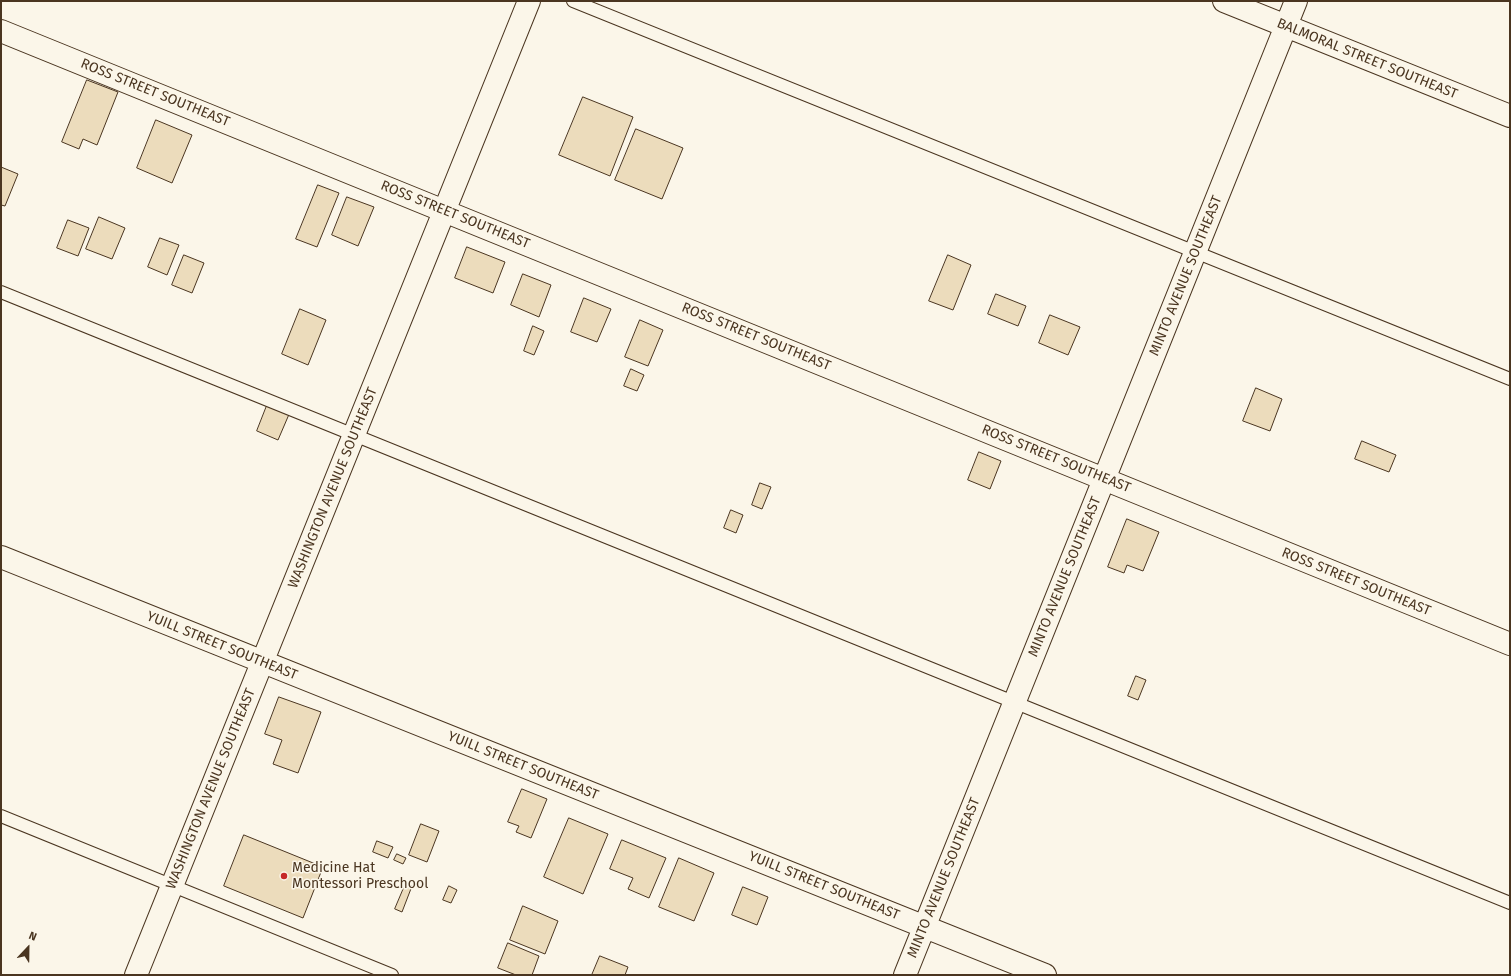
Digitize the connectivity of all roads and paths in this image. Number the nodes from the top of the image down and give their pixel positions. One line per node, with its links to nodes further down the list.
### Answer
1 (529, 1): 8 (street, WASHINGTON AVENUE SOUTHEAST)
2 (573, 1): 9 (lane)
3 (1224, 1): 5 (street, BALMORAL STREET SOUTHEAST)
4 (1296, 1): 5 (street, MINTO AVENUE SOUTHEAST)
5 (1286, 26): 7 (street, BALMORAL STREET SOUTHEAST); 9 (street, MINTO AVENUE SOUTHEAST)
6 (1, 30): 8 (street, ROSS STREET SOUTHEAST)
7 (1510, 116)
8 (444, 211): 12 (street, WASHINGTON AVENUE SOUTHEAST); 13 (street, ROSS STREET SOUTHEAST)
9 (1195, 252): 11 (lane); 13 (street, MINTO AVENUE SOUTHEAST)
10 (1, 292): 12 (lane)
11 (1510, 379)
12 (354, 435): 16 (street, WASHINGTON AVENUE SOUTHEAST); 17 (lane)
13 (1104, 479): 15 (street, ROSS STREET SOUTHEAST); 17 (street, MINTO AVENUE SOUTHEAST)
14 (1, 557): 16 (street, YUILL STREET SOUTHEAST)
15 (1510, 644)
16 (262, 662): 19 (street, WASHINGTON AVENUE SOUTHEAST); 21 (street, YUILL STREET SOUTHEAST)
17 (1014, 702): 20 (lane); 21 (street, MINTO AVENUE SOUTHEAST)
18 (1, 816): 19 (lane)
19 (172, 886): 22 (street, WASHINGTON AVENUE SOUTHEAST); 23 (lane)
20 (1510, 903)
21 (924, 927): 24 (street, MINTO AVENUE SOUTHEAST); 25 (street, YUILL STREET SOUTHEAST)
22 (136, 975)
23 (392, 975)
24 (905, 975)
25 (1045, 975)

